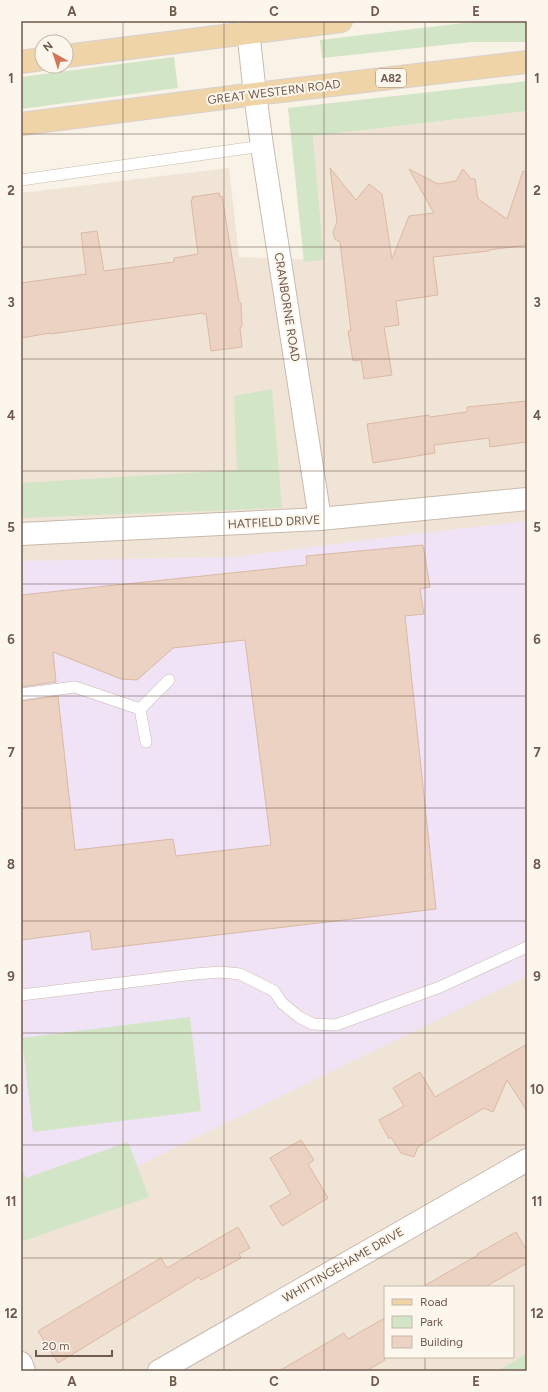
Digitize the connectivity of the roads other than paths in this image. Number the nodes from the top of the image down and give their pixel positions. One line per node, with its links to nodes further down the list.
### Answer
1 (341, 21): 2 (main road)
2 (248, 26): 3 (main road); 7 (street, CRANBORNE ROAD)
3 (74, 55)
4 (34, 60): 5 (main road)
5 (21, 62)
6 (527, 62): 7 (main road, GREAT WESTERN ROAD / A82)
7 (255, 94): 8 (main road, GREAT WESTERN ROAD / A82); 9 (street, CRANBORNE ROAD)
8 (21, 124)
9 (262, 146): 10 (lane); 12 (street, CRANBORNE ROAD)
10 (21, 180)
11 (527, 499): 12 (street, HATFIELD DRIVE)
12 (320, 519): 13 (street, HATFIELD DRIVE)
13 (21, 534)
14 (169, 680): 16 (lane)
15 (21, 694): 16 (lane)
16 (140, 709): 17 (lane)
17 (146, 742)
18 (527, 947): 19 (lane)
19 (21, 995)
20 (527, 1160): 23 (street, WHITTINGEHAME DRIVE)
21 (21, 1363): 22 (street)
22 (24, 1371)
23 (160, 1371)

